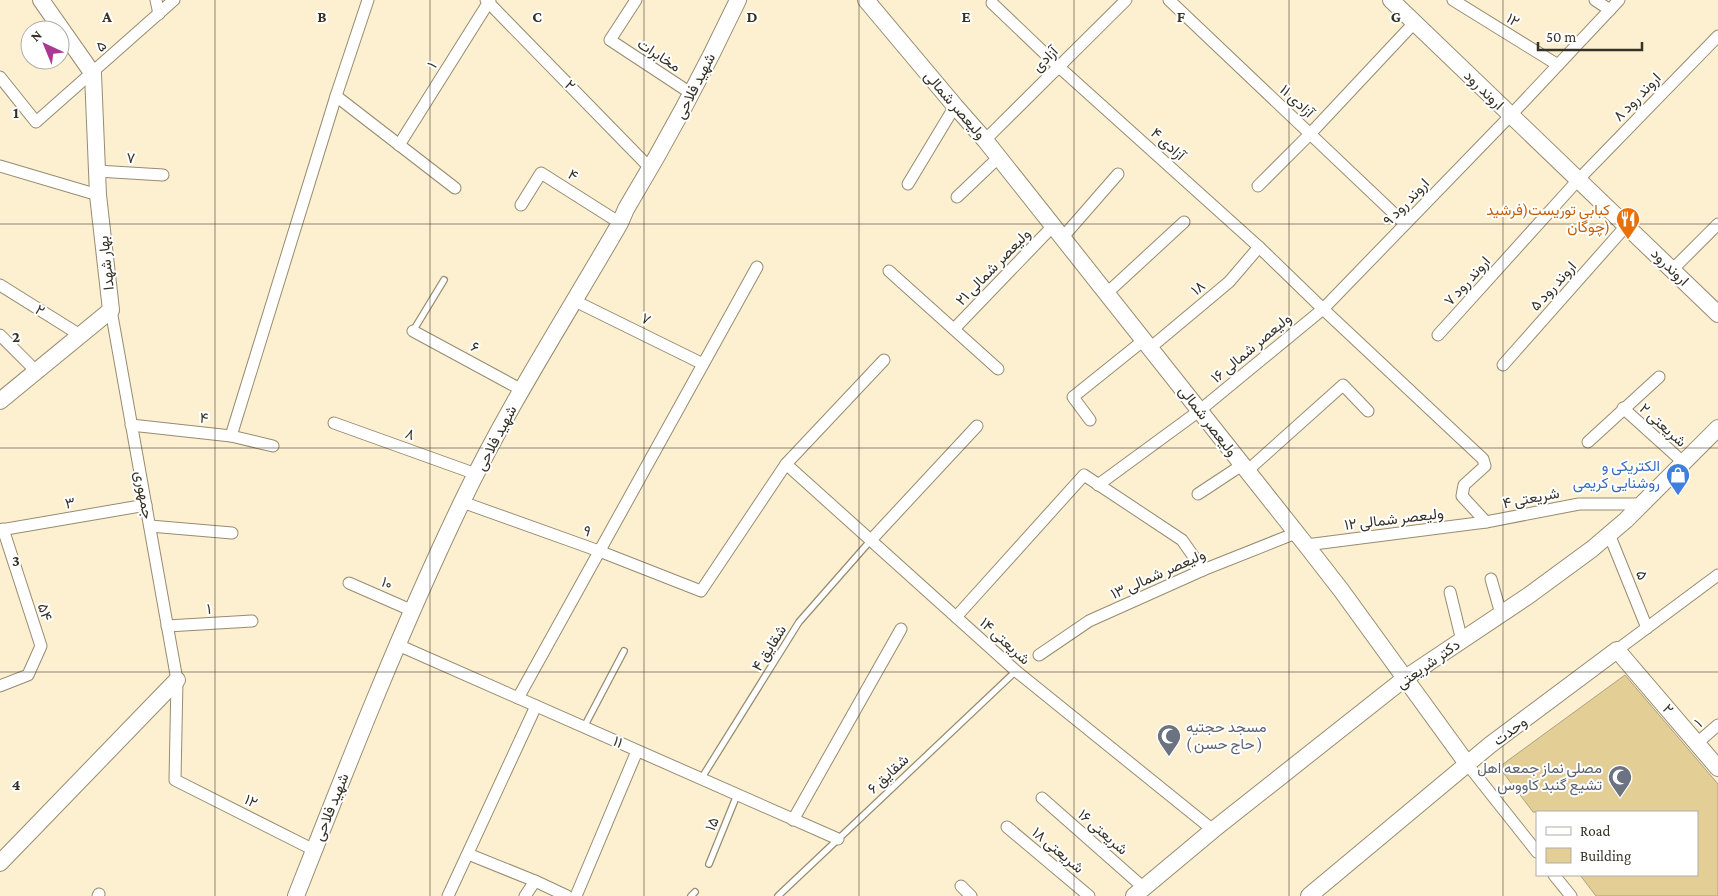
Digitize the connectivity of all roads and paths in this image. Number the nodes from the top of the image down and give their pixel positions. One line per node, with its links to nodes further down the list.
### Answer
1 (41, 0): 22 (street)
2 (156, 0): 17 (street)
3 (174, 0): 17 (street, ۵)
4 (368, 0): 25 (street)
5 (636, 0): 24 (street, مخابرات)
6 (738, 0): 24 (street, شهید فلاحی)
7 (866, 0): 26 (street, ولیعصر شمالی)
8 (1126, 0): 21 (street, آزادی)
9 (1169, 0): 28 (street, آزادی ۱۱)
10 (1391, 0): 18 (street, اروند رود)
11 (1452, 0): 20 (street, ۱۲)
12 (1595, 0): 16 (street)
13 (1619, 0): 16 (street, اروند رود ۹)
14 (488, 1): 30 (street, ۱); 33 (street, ۲)
15 (992, 3): 21 (street, آزادی ۴)
16 (1610, 10): 20 (street, اروند رود ۹)
17 (159, 14): 22 (street, ۵)
18 (1415, 22): 27 (street, اروند رود); 28 (street)
19 (1718, 36): 37 (street, اروند رود ۸)
20 (1558, 65): 27 (street, اروند رود ۹)
21 (1059, 67): 29 (street, آزادی); 50 (street, آزادی ۴)
22 (93, 74): 23 (street, ۵); 34 (street, بهار شهدا)
23 (0, 77)
24 (692, 94): 33 (street, شهید فلاحی)
25 (336, 96): 30 (street); 83 (street)
26 (955, 106): 29 (street, ولیعصر شمالی); 38 (street)
27 (1511, 116): 37 (street, اروند رود); 46 (street, اروند رود ۹)
28 (1310, 134): 39 (street); 46 (street, آزادی ۱۱)
29 (985, 140): 31 (street, ولیعصر شمالی)
30 (399, 145): 40 (street)
31 (999, 157): 42 (street); 49 (street, ولیعصر شمالی)
32 (0, 166): 41 (street)
33 (650, 168): 45 (street, شهید فلاحی)
34 (97, 171): 36 (street, ۷); 41 (street, بهار شهدا)
35 (1118, 174): 49 (street, ولیعصر شمالی ۲۱)
36 (163, 175)
37 (1578, 180): 48 (street, اروندرود); 65 (street, اروند رود ۷)
38 (908, 184)
39 (1258, 186)
40 (455, 188)
41 (98, 195): 59 (street, بهار شهدا)
42 (957, 198)
43 (521, 205): 45 (street, ۴)
44 (1184, 222): 56 (street)
45 (620, 223): 57 (street, شهید فلاحی)
46 (1405, 224): 58 (street, اروند رود ۹)
47 (1718, 224): 52 (street)
48 (1626, 226): 52 (street, اروندرود); 69 (street, اروند رود ۵)
49 (1058, 231): 56 (street, ولیعصر شمالی); 61 (street, ولیعصر شمالی ۲۱)
50 (1259, 247): 58 (street, آزادی ۴); 66 (street, ۱۸)
51 (757, 267): 68 (street)
52 (1672, 270): 60 (street, اروندرود)
53 (888, 271): 61 (street)
54 (444, 280): 62 (lane)
55 (0, 285): 64 (street, ۲)
56 (1107, 293): 66 (street, ولیعصر شمالی)
57 (575, 301): 68 (street, ۷); 73 (street, شهید فلاحی)
58 (1323, 309): 76 (street, ولیعصر شمالی ۱۶); 95 (street, آزادی ۴)
59 (111, 310): 64 (street, بهار شهدا); 80 (street, جمهوری)
60 (1718, 314)
61 (954, 329): 70 (street)
62 (413, 331): 73 (street, ۶)
63 (0, 335): 71 (street)
64 (80, 335): 71 (street, بهار شهدا)
65 (1438, 335)
66 (1147, 344): 76 (street, ولیعصر شمالی); 78 (street, ۱۸)
67 (884, 360): 86 (street)
68 (702, 364): 102 (street)
69 (1503, 365)
70 (998, 369)
71 (36, 371): 74 (street, بهار شهدا)
72 (1659, 377): 75 (street)
73 (522, 390): 89 (street, شهید فلاحی)
74 (0, 401)
75 (1623, 408): 84 (street); 87 (street, شریعتی ۲)
76 (1199, 411): 88 (street, ولیعصر شمالی); 90 (street, ولیعصر شمالی ۱۶)
77 (1368, 411): 88 (street)
78 (1090, 420)
79 (334, 423): 89 (street, ۸)
80 (131, 425): 83 (street, ۴); 94 (street, جمهوری)
81 (977, 426): 101 (street)
82 (1718, 428): 87 (street, دکتر شریعتی)
83 (231, 436): 85 (street, ۴)
84 (1588, 442)
85 (272, 446)
86 (786, 464): 101 (street, شریعتی ۱۴); 102 (street, ۹)
87 (1684, 464): 93 (street, دکتر شریعتی)
88 (1245, 468): 91 (street); 100 (street, ولیعصر شمالی)
89 (476, 474): 92 (street, شهید فلاحی)
90 (1098, 485): 103 (street); 110 (street)
91 (1198, 494)
92 (462, 502): 102 (street, ۹); 108 (street, شهید فلاحی)
93 (1642, 504): 95 (street, شریعتی ۴); 99 (street, دکتر شریعتی)
94 (146, 505): 96 (street, جمهوری); 97 (street, ۳)
95 (1486, 522): 100 (street, ولیعصر شمالی ۱۲)
96 (150, 526): 98 (street); 112 (street, جمهوری)
97 (2, 530): 123 (street, ۵۴)
98 (232, 532)
99 (1610, 534): 109 (street, دکتر شریعتی); 113 (street, ۵)
100 (1301, 539): 103 (street, ولیعصر شمالی ۱۳); 121 (street, ولیعصر شمالی)
101 (871, 540): 110 (street, شریعتی ۱۴); 132 (lane, شقایق ۴)
102 (600, 551): 124 (street)
103 (1203, 570): 119 (street, ولیعصر شمالی ۱۳)
104 (1718, 575): 113 (street, وحدت)
105 (1491, 579): 109 (street)
106 (349, 583): 108 (street, ۱۰)
107 (1450, 592): 115 (street)
108 (413, 611): 116 (street, شهید فلاحی)
109 (1501, 614): 115 (street, دکتر شریعتی)
110 (956, 617): 120 (street, شریعتی ۱۴)
111 (252, 621): 112 (street, ۱)
112 (167, 626): 122 (street, جمهوری)
113 (1647, 628): 117 (street, وحدت)
114 (901, 629): 136 (street)
115 (1462, 641): 121 (street, دکتر شریعتی)
116 (398, 645): 124 (street, ۱۱); 140 (street, شهید فلاحی)
117 (1617, 650): 128 (street, ۲); 130 (street, وحدت)
118 (624, 651): 127 (lane)
119 (1039, 655)
120 (1016, 670): 138 (street, شریعتی ۱۴); 139 (lane, شقایق ۶)
121 (1404, 679): 130 (street, ولیعصر شمالی); 138 (street, دکتر شریعتی)
122 (177, 680): 133 (street, جمهوری); 143 (street)
123 (0, 686)
124 (518, 698): 125 (street, ۱۱)
125 (536, 706): 127 (street, ۱۱); 142 (street)
126 (1718, 725): 128 (street, ۱)
127 (584, 727): 129 (street, ۱۱)
128 (1697, 743): 131 (street, ۲)
129 (637, 751): 132 (street, ۱۱); 153 (street)
130 (1468, 765): 141 (street, ولیعصر شمالی); 157 (street, وحدت)
131 (1718, 768)
132 (701, 779): 134 (street, ۱۱)
133 (175, 780): 140 (street, ۱۲)
134 (738, 795): 136 (street, ۱۱); 144 (lane, ۱۵)
135 (1042, 798): 148 (street, شریعتی ۱۶)
136 (793, 820): 139 (street, ۱۱)
137 (1007, 827): 156 (street, شریعتی ۱۸)
138 (1213, 830): 148 (street, دکتر شریعتی)
139 (838, 839): 154 (lane, شقایق ۶)
140 (314, 850): 149 (street, شهید فلاحی)
141 (1536, 851)
142 (468, 854): 146 (street); 150 (street)
143 (0, 863)
144 (709, 864)
145 (1555, 876): 158 (street)
146 (535, 881): 151 (street); 152 (street)
147 (961, 886): 155 (street)
148 (1139, 892)
149 (296, 896)
150 (448, 896)
151 (526, 896)
152 (568, 896)
153 (576, 896)
154 (778, 896)
155 (971, 896)
156 (1089, 896)
157 (1310, 896)
158 (1571, 896)

